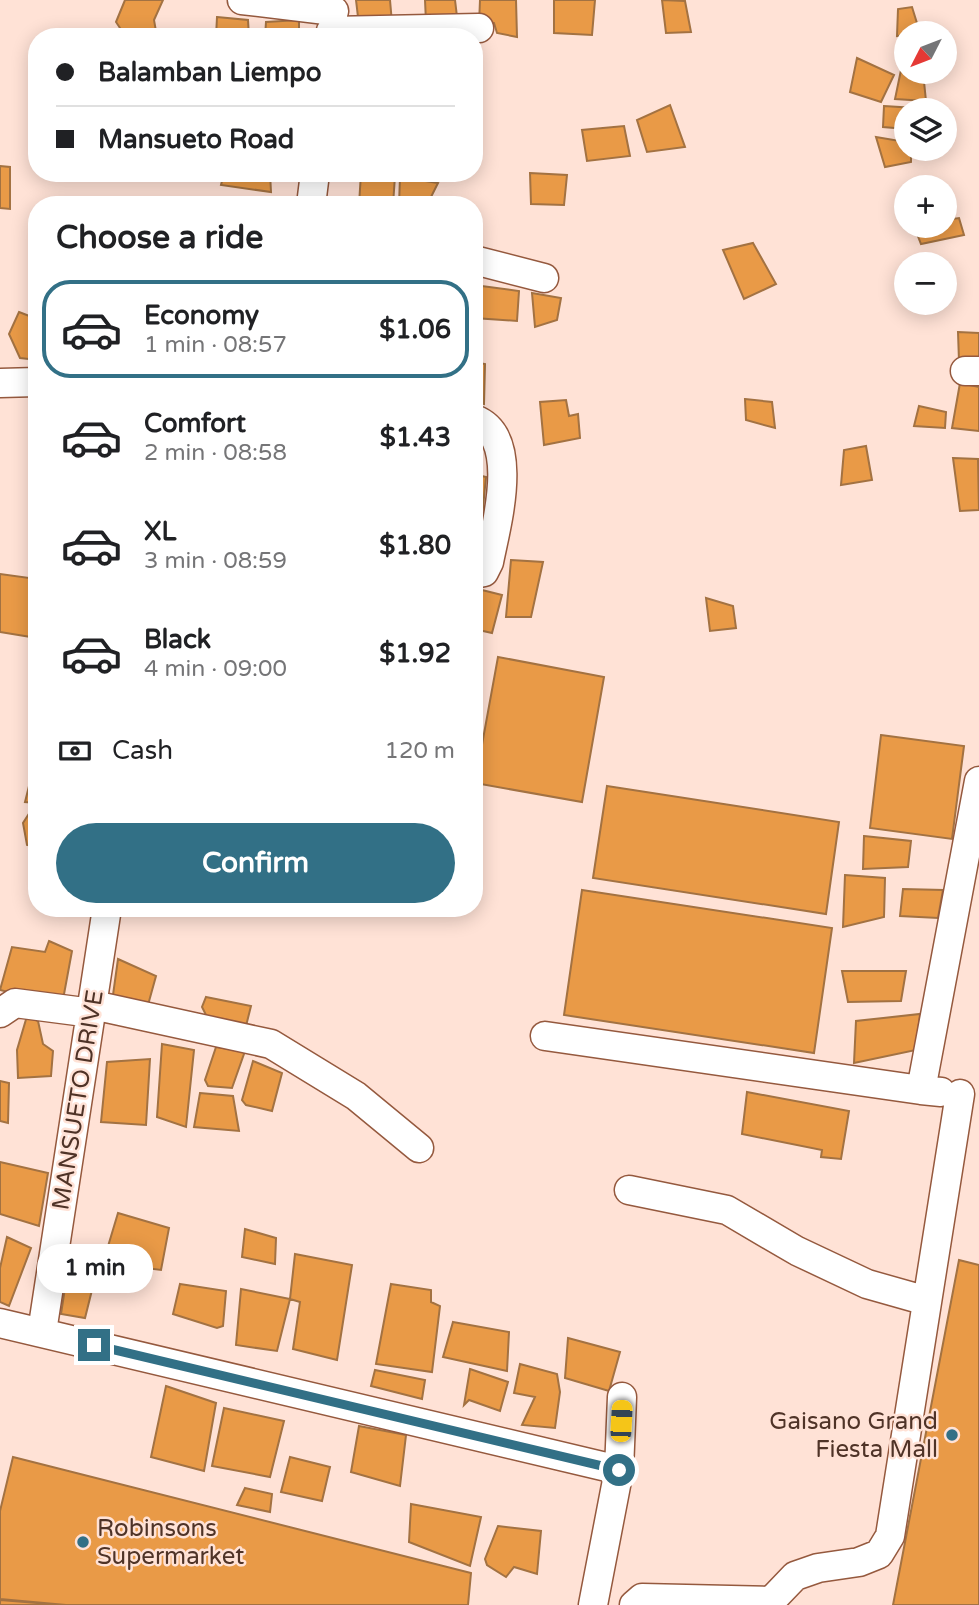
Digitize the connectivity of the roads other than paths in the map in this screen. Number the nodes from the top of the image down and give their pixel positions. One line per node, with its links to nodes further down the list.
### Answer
1 (242, 0): 2 (street)
2 (332, 19): 3 (street)
3 (479, 28)
4 (483, 262): 5 (street)
5 (544, 278)
6 (28, 382): 7 (street)
7 (0, 383)
8 (483, 424): 9 (street)
9 (483, 572)
10 (979, 782): 15 (street)
11 (106, 917): 12 (street, MANSUETO DRIVE)
12 (93, 1009): 13 (street); 17 (street); 21 (street, MANSUETO DRIVE)
13 (0, 1013)
14 (545, 1035): 15 (street)
15 (921, 1090): 16 (street)
16 (969, 1095): 19 (street)
17 (419, 1148)
18 (629, 1190): 19 (street)
19 (927, 1301): 24 (street)
20 (0, 1323): 21 (street)
21 (42, 1332): 23 (street)
22 (622, 1397): 23 (street)
23 (619, 1470): 25 (street)
24 (771, 1603): 26 (street)
25 (593, 1605)
26 (634, 1605)

